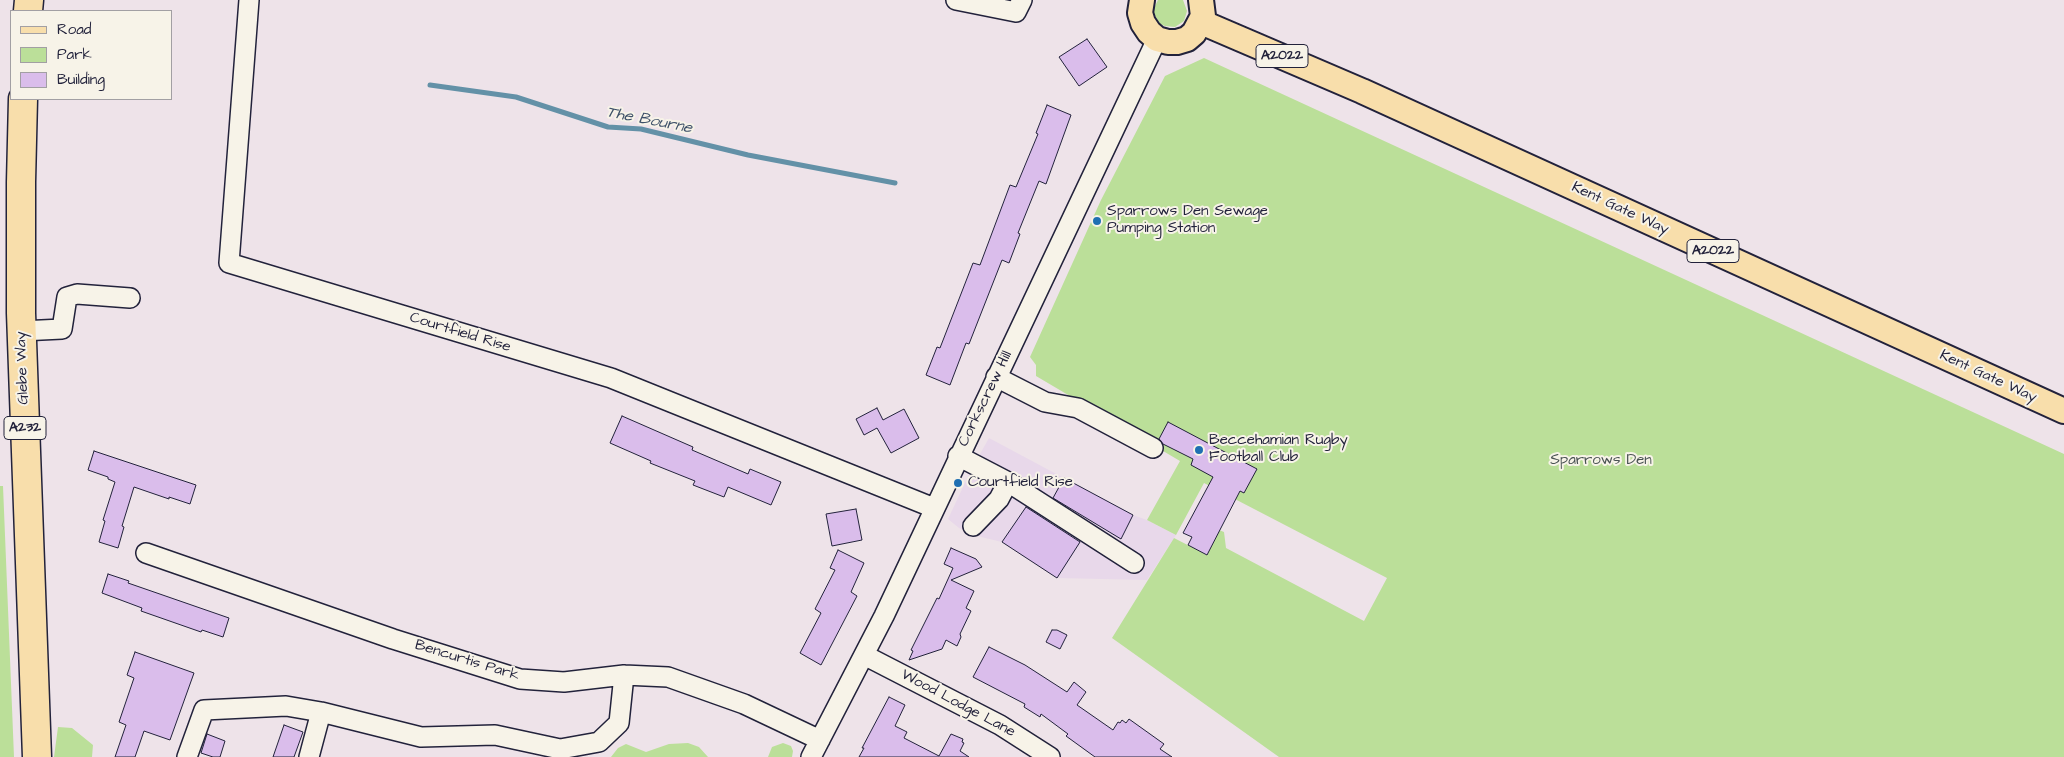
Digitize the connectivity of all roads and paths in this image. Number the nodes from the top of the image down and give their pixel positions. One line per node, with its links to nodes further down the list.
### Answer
1 (249, 0): 15 (street, Courtfield Rise)
2 (956, 0): 3 (street)
3 (1022, 0)
4 (1139, 1): 6 (main road)
5 (1201, 11): 6 (main road); 11 (main road, Kent Gate Way / A2022)
6 (1157, 39): 10 (street, Corkscrew Hill)
7 (23, 100): 9 (highway, Glebe Way / A232)
8 (130, 298): 9 (street)
9 (21, 331): 23 (highway, Glebe Way / A232)
10 (996, 378): 12 (street); 13 (street, Corkscrew Hill)
11 (2064, 411)
12 (1153, 448)
13 (958, 456): 14 (street); 15 (street, Corkscrew Hill)
14 (1008, 482): 16 (street); 18 (street)
15 (934, 508): 19 (street, Corkscrew Hill)
16 (973, 526)
17 (146, 553): 20 (street, Bencurtis Park)
18 (1134, 564)
19 (864, 655): 22 (street, Corkscrew Hill); 27 (street, Wood Lodge Lane)
20 (624, 675): 21 (street); 22 (street, Bencurtis Park)
21 (321, 712): 24 (street); 25 (street)
22 (820, 740): 26 (street, Corkscrew Hill)
23 (37, 757)
24 (187, 757)
25 (309, 757)
26 (811, 757)
27 (1050, 757)

